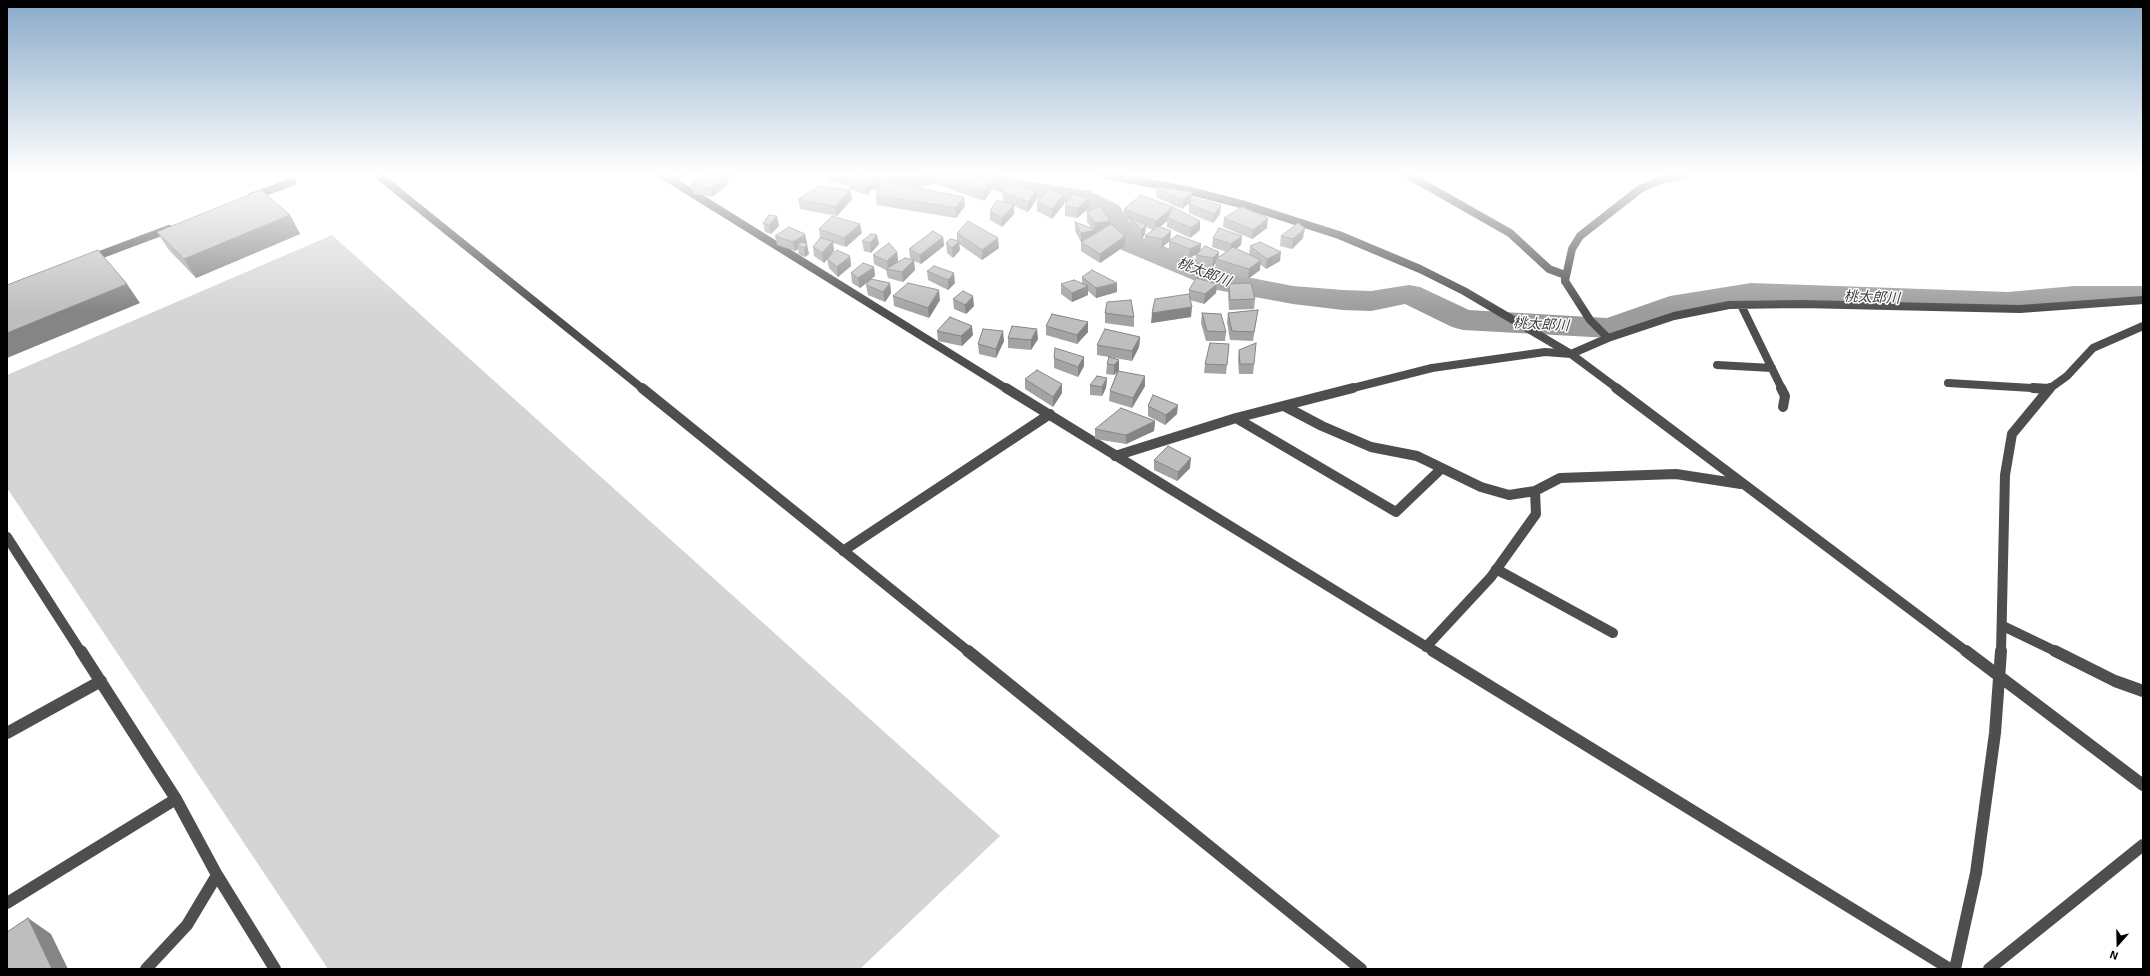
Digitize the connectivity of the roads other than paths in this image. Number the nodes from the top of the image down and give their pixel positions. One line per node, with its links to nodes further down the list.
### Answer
1 (434, 221): 27 (street)
2 (737, 221): 20 (street)
3 (1295, 221): 13 (street)
4 (1488, 221): 8 (street)
5 (1600, 221): 8 (street)
6 (175, 226): 7 (street)
7 (80, 262)
8 (1565, 281): 12 (street)
9 (2143, 300): 10 (street)
10 (1741, 305): 12 (street); 15 (street)
11 (2143, 326): 17 (street)
12 (1608, 338): 13 (street)
13 (1571, 354): 18 (street); 24 (street)
14 (1716, 365): 15 (street)
15 (1772, 368): 19 (street)
16 (1948, 383): 17 (street)
17 (2049, 389): 29 (street)
18 (1284, 406): 21 (street); 23 (street)
19 (1783, 407)
20 (1050, 414): 22 (street); 27 (street)
21 (1236, 418): 22 (street); 23 (street)
22 (1114, 456): 31 (street)
23 (1441, 469): 25 (street)
24 (1742, 484): 25 (street); 32 (street)
25 (1535, 491): 28 (street)
26 (7, 537): 33 (street)
27 (843, 551): 43 (street)
28 (1496, 569): 30 (street); 31 (street)
29 (2003, 626): 32 (street); 34 (street)
30 (1613, 633)
31 (1426, 647): 44 (street)
32 (1998, 677): 36 (street); 45 (street)
33 (101, 681): 35 (street); 37 (street)
34 (2143, 691)
35 (7, 733)
36 (2143, 785)
37 (176, 799): 39 (street); 40 (street)
38 (2143, 845): 46 (street)
39 (217, 875): 41 (street); 42 (street)
40 (7, 903)
41 (146, 969)
42 (275, 969)
43 (1361, 969)
44 (1950, 969)
45 (1954, 969)
46 (1989, 969)

